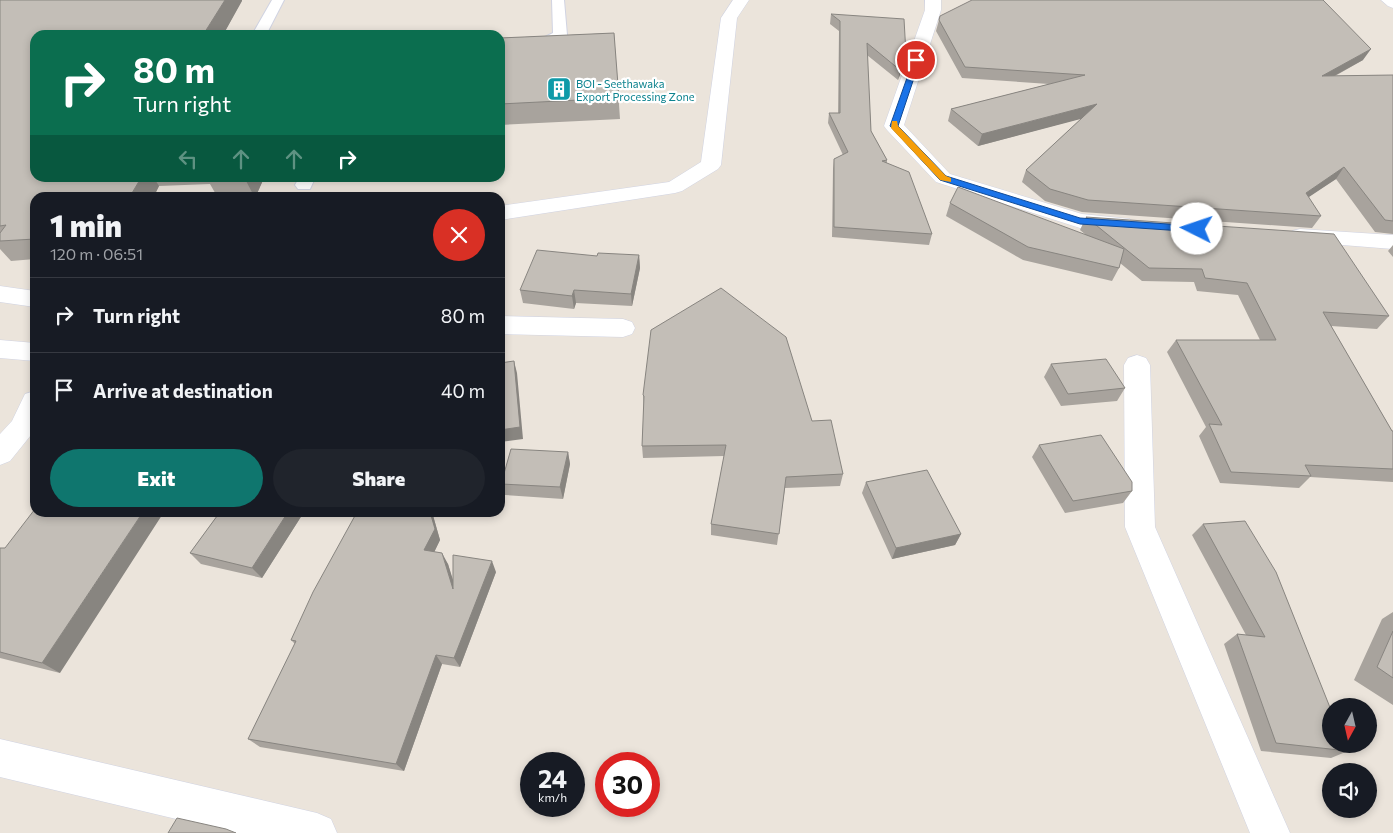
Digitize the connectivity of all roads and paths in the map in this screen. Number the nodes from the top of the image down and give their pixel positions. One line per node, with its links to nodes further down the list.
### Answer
1 (278, 0): 7 (lane)
2 (558, 0): 8 (lane)
3 (741, 0): 9 (street)
4 (933, 0): 10 (street)
5 (1389, 0): 6 (street)
6 (1393, 3)
7 (262, 30)
8 (505, 47)
9 (505, 212)
10 (1138, 225)
11 (1285, 235): 12 (street)
12 (1393, 242)
13 (0, 294): 14 (street)
14 (30, 298)
15 (505, 325): 16 (street)
16 (623, 328)
17 (0, 349): 18 (street)
18 (30, 352)
19 (1137, 365): 24 (street)
20 (30, 411): 21 (street)
21 (0, 453)
22 (0, 758): 23 (street)
23 (317, 833)
24 (1270, 833)

